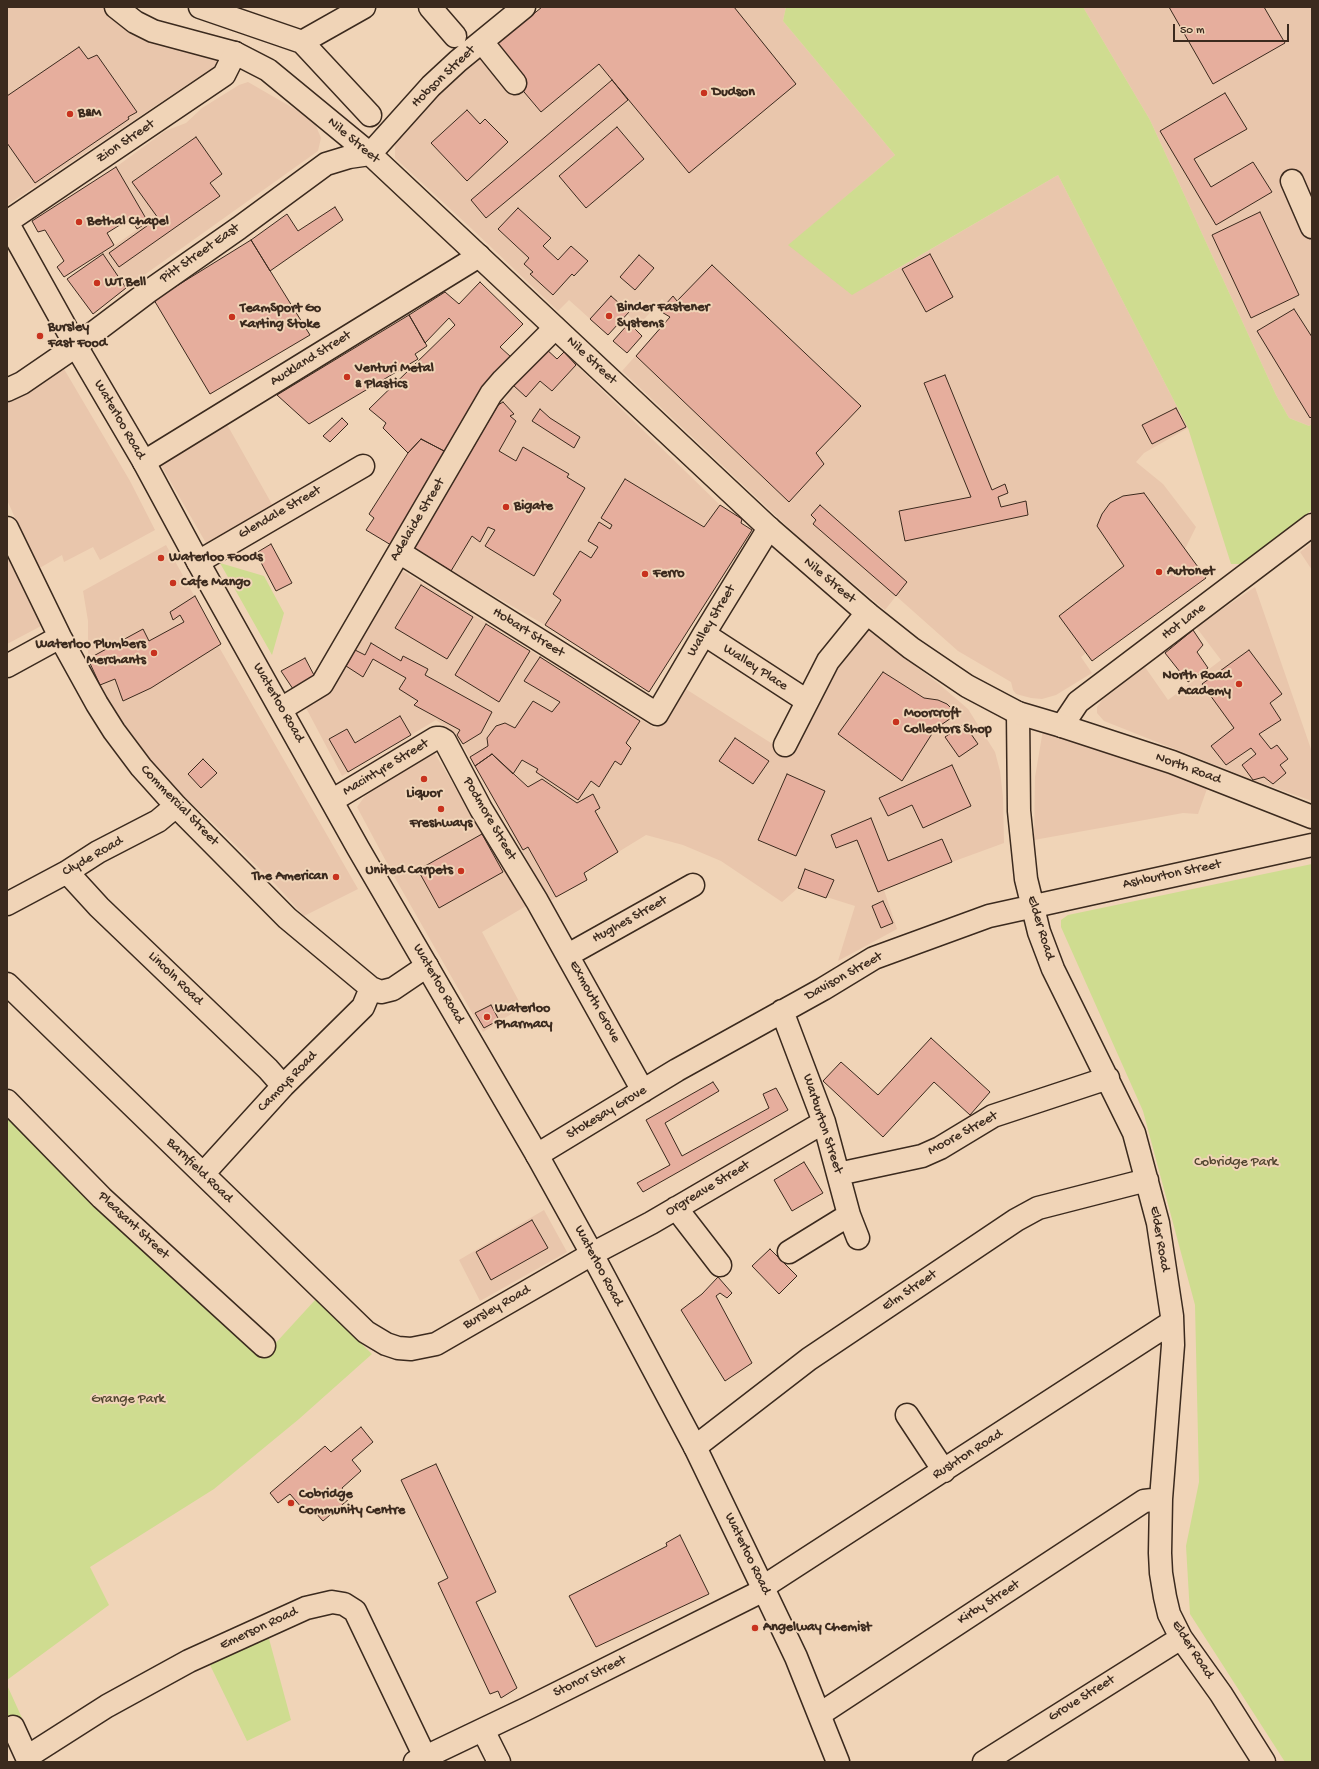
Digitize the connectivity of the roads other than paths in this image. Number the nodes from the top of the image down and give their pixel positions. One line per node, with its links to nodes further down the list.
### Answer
1 (116, 7): 9 (street, Nile Street)
2 (200, 7): 7 (street)
3 (364, 7): 7 (street)
4 (430, 7): 6 (street)
5 (524, 7): 8 (street, Hobson Street)
6 (455, 36)
7 (302, 42): 11 (street)
8 (482, 42): 10 (street); 13 (street, Hobson Street)
9 (235, 53): 12 (street, Nile Street); 16 (street, Zion Street)
10 (515, 83)
11 (370, 115)
12 (338, 128): 13 (street, Nile Street); 14 (street, Pitt Street East)
13 (370, 154): 14 (street, Pitt Street East); 18 (street, Nile Street)
14 (326, 164): 20 (street, Pitt Street East)
15 (1292, 181): 17 (street)
16 (7, 222): 20 (street, Waterloo Road)
17 (1311, 224)
18 (479, 256): 19 (street, Nile Street); 22 (street, Auckland Street)
19 (555, 328): 26 (street, Nile Street); 27 (street, Adelaide Street)
20 (76, 346): 21 (street, Pitt Street East); 22 (street, Waterloo Road)
21 (7, 390)
22 (144, 462): 28 (street, Waterloo Road)
23 (363, 466): 28 (street, Glendale Street)
24 (1312, 525): 37 (street, Hot Lane)
25 (7, 528): 31 (street, Commercial Street)
26 (769, 528): 29 (street, Nile Street); 30 (street, Walley Street)
27 (399, 552): 34 (street, Adelaide Street); 36 (street, Hobart Street)
28 (198, 562): 34 (street, Waterloo Road)
29 (867, 613): 33 (street); 35 (street, Nile Street)
30 (704, 634): 33 (street, Walley Place); 36 (street, Walley Street)
31 (60, 637): 32 (street); 41 (street, Commercial Street)
32 (7, 666)
33 (807, 701): 39 (street)
34 (281, 709): 40 (street, Waterloo Road)
35 (1018, 713): 37 (street, Nile Street); 47 (street, Elder Road)
36 (658, 714)
37 (1062, 726): 42 (street, North Road)
38 (440, 738): 40 (street, Macintyre Street); 48 (street, Podmore Street)
39 (785, 745)
40 (333, 800): 50 (street, Waterloo Road)
41 (176, 806): 44 (street, Clyde Road); 52 (street, Commercial Street)
42 (1312, 816)
43 (1312, 845): 47 (street, Ashburton Street)
44 (67, 872): 46 (street, Clyde Road); 56 (street, Lincoln Road)
45 (693, 885): 49 (street, Hughes Street)
46 (7, 904)
47 (1032, 906): 53 (street, Davison Street); 55 (street, Elder Road)
48 (541, 908): 49 (street, Exmouth Grove)
49 (568, 955): 57 (street, Exmouth Grove)
50 (427, 966): 52 (street); 60 (street, Waterloo Road)
51 (7, 984): 61 (street, Barnfield Road)
52 (371, 988): 56 (street, Camoys Road)
53 (786, 1019): 54 (street, Davison Street); 59 (street, Warburton Street)
54 (683, 1067): 57 (street, Stokesay Grove)
55 (1108, 1078): 62 (street, Moore Street); 63 (street, Elder Road)
56 (283, 1086): 61 (street, Camoys Road)
57 (643, 1091): 60 (street, Stokesay Grove)
58 (7, 1101): 71 (street, Pleasant Street)
59 (824, 1122): 62 (street, Warburton Street); 64 (street, Orgreave Street)
60 (537, 1155): 68 (street, Waterloo Road)
61 (202, 1174): 72 (street, Barnfield Road)
62 (838, 1174): 65 (street, Warburton Street)
63 (1148, 1180): 70 (street, Elder Road); 74 (street, Elm Street)
64 (676, 1208): 68 (street, Orgreave Street); 69 (street)
65 (849, 1214): 66 (street, Warburton Street); 67 (street)
66 (858, 1238)
67 (789, 1252)
68 (592, 1254): 72 (street, Bursley Road); 74 (street, Waterloo Road)
69 (720, 1265)
70 (1172, 1322): 75 (street, Rushton Road); 76 (street, Elder Road)
71 (264, 1346)
72 (398, 1348)
73 (907, 1415): 75 (street)
74 (695, 1447): 77 (street, Waterloo Road)
75 (944, 1471): 77 (street, Rushton Road)
76 (1162, 1499): 78 (street, Elder Road); 79 (street, Kirby Street)
77 (764, 1588): 79 (street, Waterloo Road); 81 (street, Stonor Street)
78 (1182, 1638): 86 (street, Grove Street); 87 (street, Elder Road)
79 (820, 1714): 85 (street, Waterloo Road)
80 (13, 1726): 82 (street)
81 (483, 1730): 83 (street, Stonor Street); 84 (street)
82 (28, 1759): 83 (street, Emerson Road)
83 (420, 1759)
84 (499, 1762)
85 (838, 1762)
86 (984, 1762)
87 (1264, 1762)

